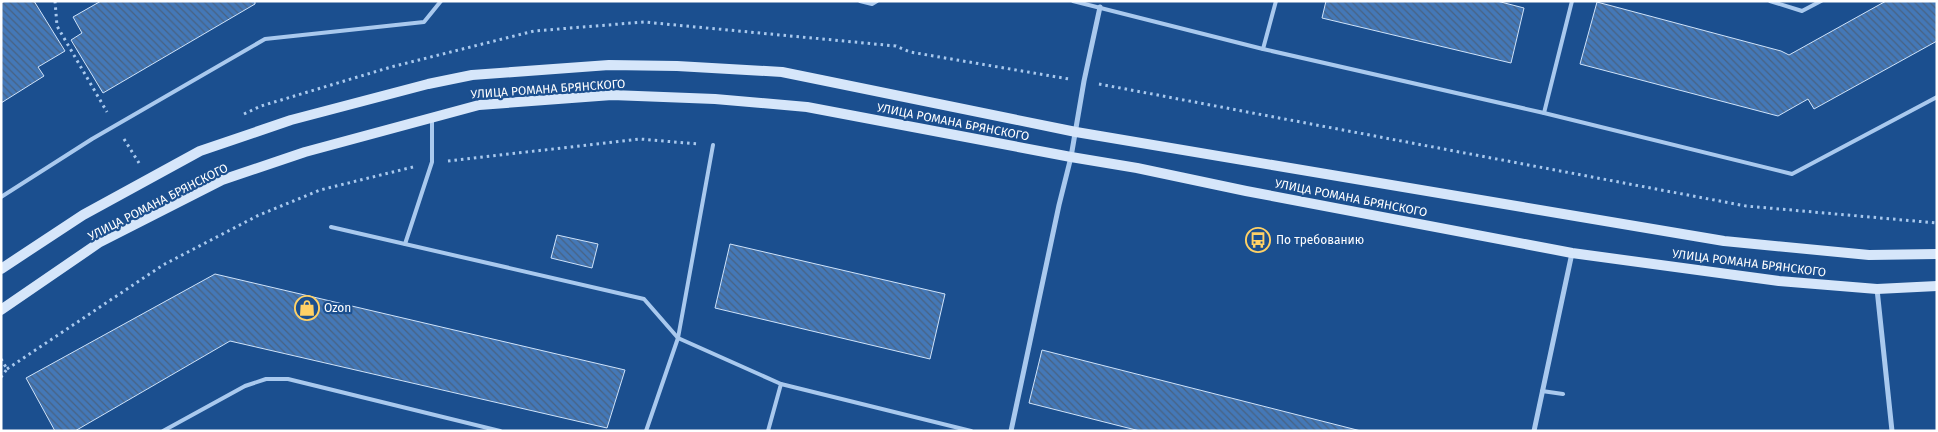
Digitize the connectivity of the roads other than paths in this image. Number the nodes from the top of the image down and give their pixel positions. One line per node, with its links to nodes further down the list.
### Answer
1 (440, 1): 17 (lane)
2 (860, 1): 3 (lane)
3 (877, 1)
4 (1073, 1): 9 (lane)
5 (1276, 1): 10 (lane)
6 (1572, 1): 12 (lane)
7 (1770, 1): 8 (lane)
8 (1821, 1)
9 (1100, 7): 10 (lane); 14 (street)
10 (1263, 49): 12 (lane)
11 (1937, 97): 12 (lane)
12 (1544, 112)
13 (432, 117): 16 (main road, УЛИЦА РОМАНА БРЯНСКОГО); 19 (lane); 25 (main road, УЛИЦА РОМАНА БРЯНСКОГО)
14 (1076, 132): 16 (street); 21 (main road, УЛИЦА РОМАНА БРЯНСКОГО); 22 (main road, УЛИЦА РОМАНА БРЯНСКОГО)
15 (713, 145): 26 (lane)
16 (1072, 157): 20 (main road, УЛИЦА РОМАНА БРЯНСКОГО); 37 (street)
17 (1, 197)
18 (331, 227): 19 (lane)
19 (405, 244): 26 (lane)
20 (1572, 253): 24 (main road, УЛИЦА РОМАНА БРЯНСКОГО); 28 (street)
21 (1937, 254)
22 (1, 270)
23 (1937, 286): 24 (main road, УЛИЦА РОМАНА БРЯНСКОГО)
24 (1876, 289): 39 (street)
25 (1, 310)
26 (678, 338): 27 (lane); 33 (lane)
27 (781, 384): 30 (lane); 34 (lane)
28 (1542, 391): 29 (lane); 38 (street)
29 (1563, 394)
30 (946, 425): 35 (lane); 36 (lane)
31 (163, 431): 32 (lane)
32 (500, 431)
33 (646, 431)
34 (768, 431)
35 (944, 431)
36 (971, 431)
37 (1010, 431)
38 (1534, 431)
39 (1892, 431)

